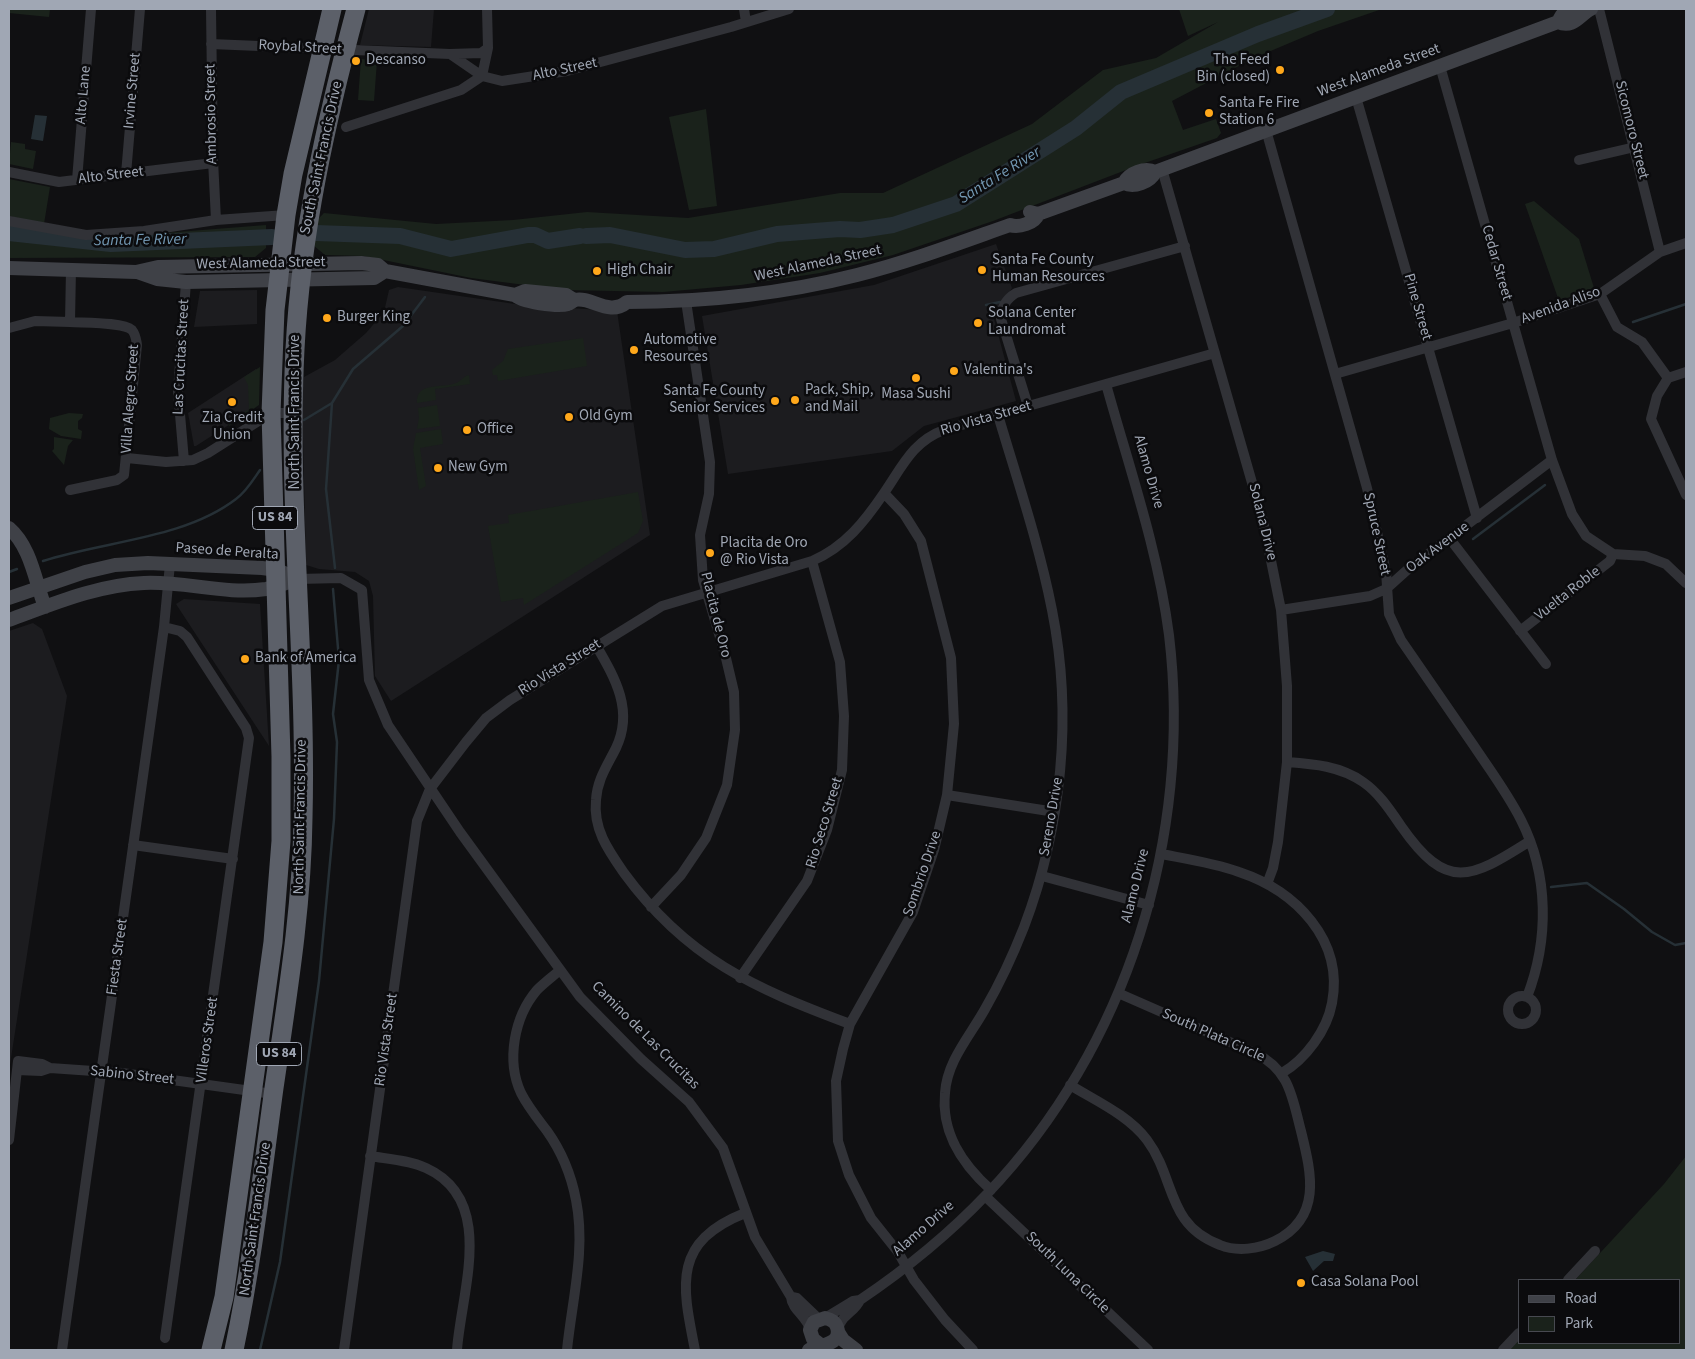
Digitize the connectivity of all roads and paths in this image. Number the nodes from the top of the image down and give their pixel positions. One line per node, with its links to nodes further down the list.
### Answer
1 (91, 9): 28 (street, Alto Lane)
2 (140, 9): 27 (street, Irvine Street)
3 (211, 9): 12 (street, Ambrosio Street)
4 (332, 9): 14 (highway, South Saint Francis Drive / US 84)
5 (356, 9): 15 (highway, South Saint Francis Drive / US 84)
6 (487, 9): 13 (street)
7 (744, 9): 11 (street)
8 (789, 9): 11 (street, Alto Street)
9 (1599, 9): 22 (street, Sicomoro Street)
10 (1588, 10): 17 (street, West Alameda Street)
11 (746, 22): 18 (street, Alto Street)
12 (211, 44): 14 (street, Roybal Street); 24 (street, Ambrosio Street)
13 (488, 48): 16 (street, Roybal Street); 18 (street)
14 (322, 50): 15 (street, Roybal Street); 29 (highway, South Saint Francis Drive / US 84)
15 (345, 50): 16 (street, Roybal Street); 39 (highway, South Saint Francis Drive / US 84)
16 (450, 54): 18 (street)
17 (1440, 66): 19 (street, West Alameda Street); 44 (street, Cedar Street)
18 (482, 76): 20 (street)
19 (1356, 97): 21 (street, West Alameda Street); 46 (street, Pine Street)
20 (346, 127)
21 (1266, 130): 25 (street, West Alameda Street); 49 (street, Spruce Street)
22 (1635, 147): 23 (street); 34 (street, Sicomoro Street)
23 (1579, 160)
24 (213, 163): 27 (street, Alto Street); 30 (street, Ambrosio Street)
25 (1159, 170): 33 (street, Solana Drive); 42 (street, West Alameda Street)
26 (9, 172): 28 (street, Alto Street)
27 (126, 174): 28 (street, Alto Street)
28 (77, 180)
29 (286, 215): 30 (street); 38 (highway, South Saint Francis Drive / US 84)
30 (216, 220): 31 (street)
31 (9, 222)
32 (1686, 243): 34 (street, Avenida Aliso)
33 (1185, 246): 47 (street, Solana Drive); 52 (street)
34 (1660, 252): 41 (street, Avenida Aliso)
35 (9, 268): 36 (street, West Alameda Street)
36 (71, 269): 37 (street, West Alameda Street); 43 (street)
37 (136, 272): 38 (street, West Alameda Street); 40 (street, West Alameda Street)
38 (279, 272): 39 (street, West Alameda Street); 40 (street, West Alameda Street); 53 (highway, North Saint Francis Drive / US 84)
39 (301, 272): 42 (street, West Alameda Street); 54 (highway, North Saint Francis Drive / US 84)
40 (186, 282): 58 (street, Las Crucitas Street)
41 (1600, 294): 44 (street, Avenida Aliso); 50 (street)
42 (686, 301): 74 (street, Placita de Oro)
43 (70, 322): 45 (street, Villa Alegre Street); 56 (street, Villa Alegre Street)
44 (1512, 323): 46 (street, Avenida Aliso); 57 (street, Cedar Street)
45 (9, 328)
46 (1428, 348): 49 (street, Avenida Aliso); 62 (street, Pine Street)
47 (1216, 353): 51 (street, Rio Vista Street); 77 (street, Solana Drive)
48 (1686, 372): 50 (street)
49 (1335, 374): 73 (street, Spruce Street)
50 (1668, 378): 61 (street)
51 (1106, 384): 52 (street, Rio Vista Street); 89 (street, Alamo Drive)
52 (1028, 406): 55 (street, Rio Vista Street)
53 (271, 413): 54 (street); 58 (street); 68 (highway, North Saint Francis Drive / US 84)
54 (293, 413): 69 (highway, North Saint Francis Drive / US 84)
55 (998, 414): 60 (street, Rio Vista Street); 86 (street, Sereno Drive)
56 (127, 458): 58 (street); 59 (street, Villa Alegre Street)
57 (1552, 460): 62 (street, Oak Avenue); 65 (street, Cedar Street)
58 (184, 461)
59 (70, 490)
60 (884, 493): 66 (street, Rio Vista Street); 85 (street, Sombrio Drive)
61 (1686, 495)
62 (1477, 518): 64 (street, Oak Avenue)
63 (9, 528): 72 (street)
64 (1450, 539): 73 (street, Oak Avenue); 80 (street, Vuelta Roble)
65 (1613, 554): 70 (street); 80 (street, Vuelta Roble)
66 (812, 561): 74 (street, Rio Vista Street); 96 (street, Rio Seco Street)
67 (170, 564): 68 (street, Paseo de Peralta); 71 (street, Fiesta Street); 72 (street, Paseo de Peralta)
68 (277, 578): 69 (street, Paseo de Peralta); 71 (street, Paseo de Peralta); 104 (highway, North Saint Francis Drive / US 84)
69 (304, 579): 84 (street); 105 (highway, North Saint Francis Drive / US 84)
70 (1686, 583)
71 (169, 585): 76 (street, Paseo de Peralta); 79 (street, Fiesta Street)
72 (37, 588): 75 (street, Paseo de Peralta); 76 (street)
73 (1386, 589): 77 (street, Oak Avenue); 87 (street, Spruce Street)
74 (707, 592): 81 (street, Rio Vista Street); 94 (street, Placita de Oro)
75 (9, 598)
76 (45, 607): 78 (street, Paseo de Peralta)
77 (1281, 610): 83 (street, Solana Drive)
78 (9, 620)
79 (164, 627): 88 (street, Fiesta Street); 90 (street, Villeros Street)
80 (1520, 631): 82 (street, Vuelta Roble)
81 (596, 645): 84 (street, Rio Vista Street); 94 (street)
82 (1546, 664)
83 (1286, 762): 87 (street); 92 (street, Solana Drive)
84 (430, 789): 95 (street, Camino de Las Crucitas); 107 (street, Rio Vista Street)
85 (947, 795): 86 (street); 99 (street, Sombrio Drive)
86 (1055, 812): 91 (street, Sereno Drive)
87 (1530, 841): 98 (street, Spruce Street)
88 (133, 845): 90 (street); 100 (street, Fiesta Street)
89 (1161, 854): 92 (street); 93 (street, Alamo Drive)
90 (233, 859): 102 (street, Villeros Street)
91 (1042, 876): 93 (street); 108 (street, Sereno Drive)
92 (1267, 884): 101 (street)
93 (1149, 905): 97 (street, Alamo Drive)
94 (651, 907): 96 (street)
95 (560, 970): 109 (street, Camino de Las Crucitas); 126 (street)
96 (740, 978): 99 (street)
97 (1118, 993): 101 (street, South Plata Circle); 103 (street, Alamo Drive)
98 (1527, 997)
99 (850, 1024): 111 (street, Sombrio Drive)
100 (102, 1072): 102 (street, Sabino Street); 106 (street, Sabino Street); 122 (street, Fiesta Street)
101 (1282, 1073): 103 (street, South Plata Circle)
102 (202, 1084): 104 (street, Sabino Street); 119 (street, Villeros Street)
103 (1070, 1085): 108 (street, Alamo Drive)
104 (252, 1091): 105 (street, Sabino Street); 120 (highway, North Saint Francis Drive / US 84)
105 (274, 1094): 123 (highway, North Saint Francis Drive / US 84)
106 (9, 1140)
107 (370, 1156): 124 (street, Rio Vista Street); 125 (street)
108 (988, 1193): 111 (street, Alamo Drive); 132 (street, South Luna Circle)
109 (745, 1214): 113 (street, Camino de Las Crucitas); 127 (street)
110 (1595, 1251): 112 (street)
111 (906, 1267): 114 (street, Alamo Drive); 131 (street, Sombrio Drive)
112 (1569, 1279)
113 (791, 1297): 115 (street, Camino de Las Crucitas); 117 (street, Camino de Las Crucitas)
114 (860, 1300): 115 (street, Alamo Drive); 116 (street, Alamo Drive)
115 (822, 1318): 116 (street); 117 (street)
116 (838, 1330): 121 (street); 130 (street)
117 (810, 1331): 121 (street); 128 (street)
118 (1518, 1334): 133 (street)
119 (165, 1338)
120 (214, 1346)
121 (820, 1347): 129 (street)
122 (62, 1350)
123 (234, 1350)
124 (344, 1350)
125 (456, 1350)
126 (567, 1350)
127 (695, 1350)
128 (797, 1350)
129 (843, 1350)
130 (856, 1350)
131 (973, 1350)
132 (1148, 1350)
133 (1503, 1350)

